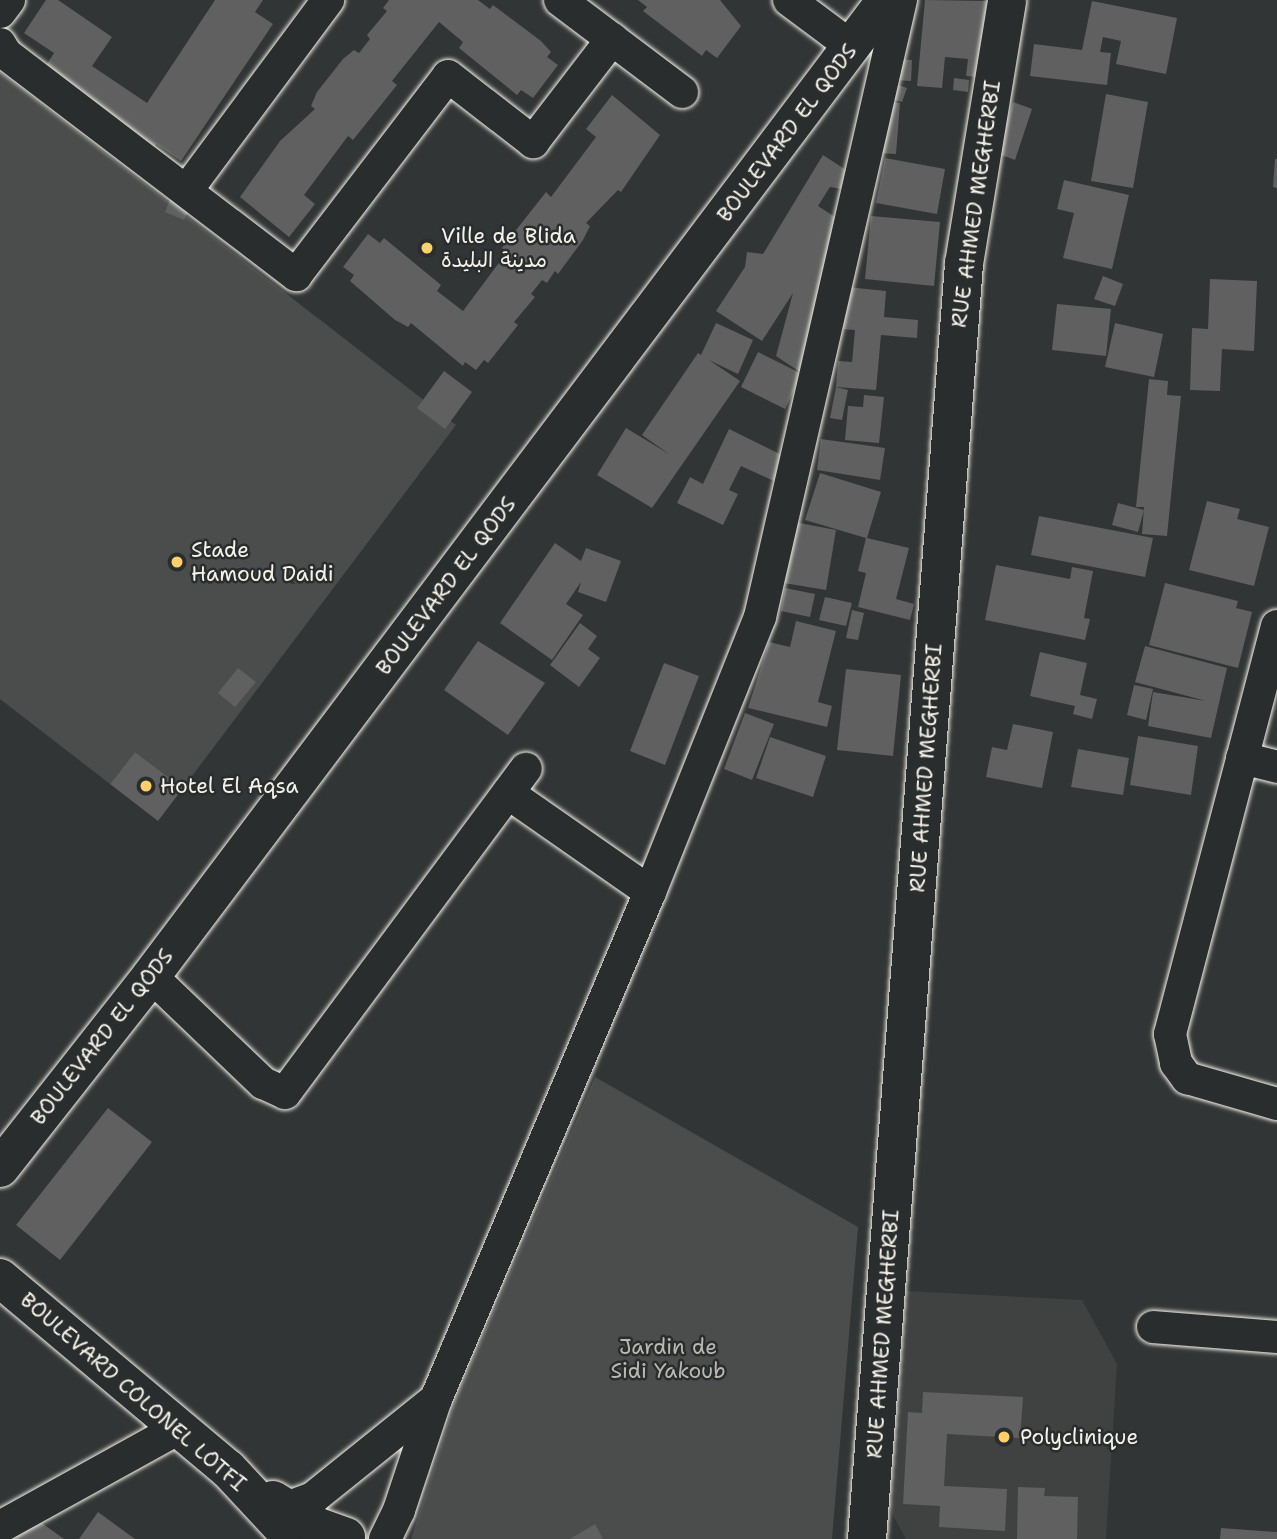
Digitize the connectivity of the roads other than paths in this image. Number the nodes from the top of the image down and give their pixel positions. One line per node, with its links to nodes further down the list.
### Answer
1 (9, 0): 8 (street)
2 (328, 0): 14 (street)
3 (560, 0): 9 (street)
4 (789, 0): 11 (street)
5 (886, 0): 11 (main road, BOULEVARD EL QODS)
6 (901, 0): 13 (street)
7 (1007, 0): 31 (main road, RUE AHMED MEGHERBI)
8 (0, 12)
9 (611, 39): 12 (street); 14 (street)
10 (0, 44): 14 (street)
11 (845, 57): 13 (street); 19 (main road, BOULEVARD EL QODS)
12 (682, 92)
13 (880, 94): 18 (street)
14 (187, 190)
15 (1277, 626): 16 (street)
16 (1242, 758): 17 (street); 20 (street)
17 (1277, 768)
18 (650, 892): 19 (street); 25 (street)
19 (151, 976): 21 (main road, BOULEVARD EL QODS)
20 (1277, 1104)
21 (0, 1168)
22 (0, 1278): 26 (main road, BOULEVARD COLONEL LOTFI)
23 (1153, 1326): 24 (street)
24 (1277, 1337)
25 (436, 1399): 27 (street); 30 (street)
26 (176, 1430): 27 (main road, BOULEVARD COLONEL LOTFI); 28 (street)
27 (289, 1524): 29 (main road, BOULEVARD COLONEL LOTFI)
28 (0, 1527)
29 (344, 1538)
30 (384, 1539)
31 (867, 1539)

